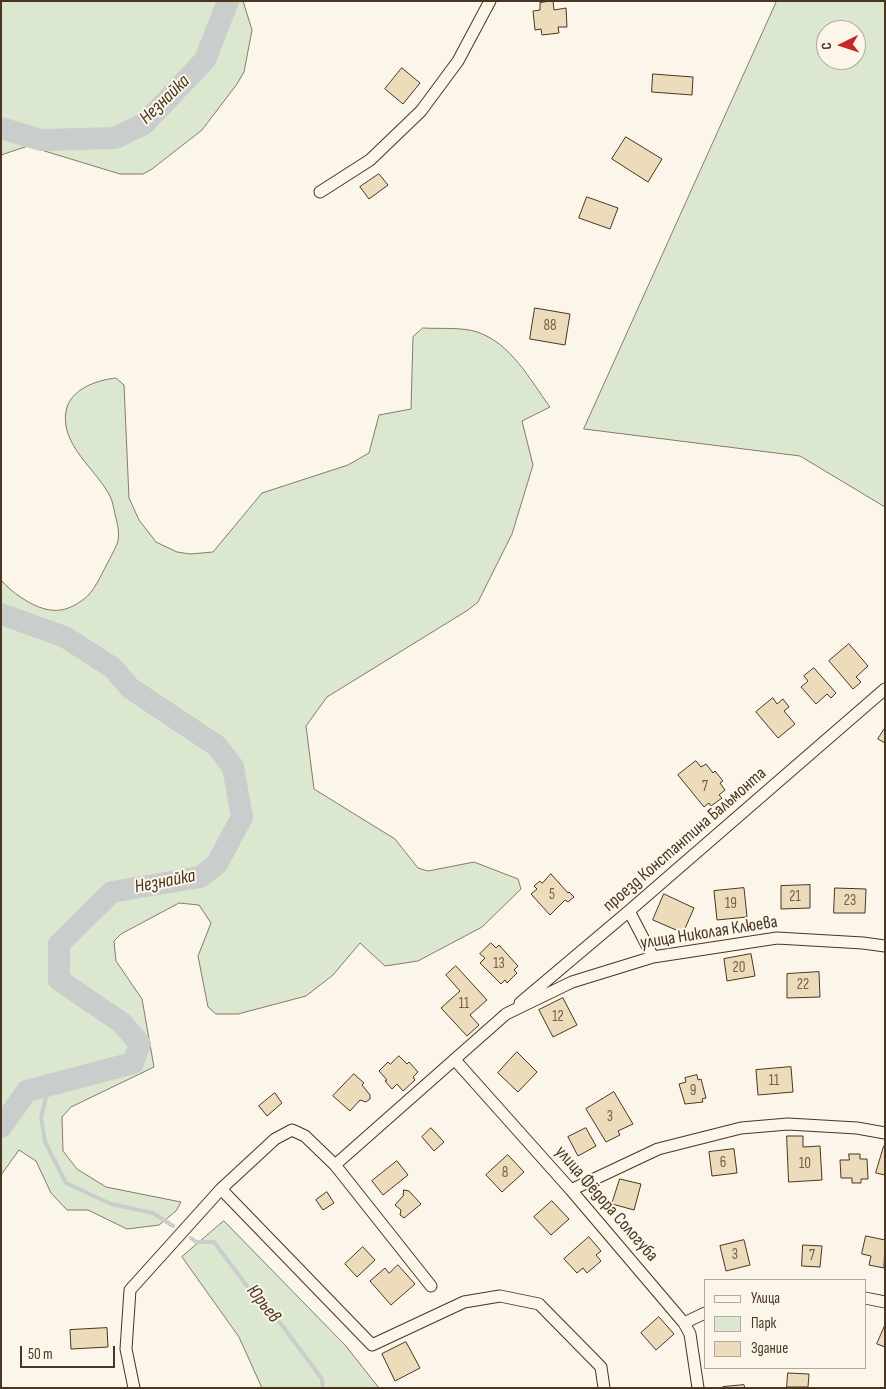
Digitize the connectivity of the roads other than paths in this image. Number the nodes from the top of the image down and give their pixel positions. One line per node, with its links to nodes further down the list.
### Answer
1 (490, 1): 2 (street)
2 (320, 192)
3 (885, 689): 4 (street, проезд Константина Бальмонта)
4 (630, 911): 6 (street); 7 (street, проезд Константина Бальмонта)
5 (885, 946): 6 (street, улица Николая Клюева)
6 (652, 957): 7 (street, улица Николая Клюева)
7 (506, 1014): 8 (street, улица Николая Клюева)
8 (455, 1060): 10 (street, улица Николая Клюева); 12 (street, улица Фёдора Сологуба)
9 (885, 1133): 12 (street)
10 (335, 1165): 11 (street); 13 (street)
11 (221, 1189): 18 (street); 19 (street)
12 (571, 1190): 17 (street, улица Фёдора Сологуба)
13 (431, 1286)
14 (866, 1298): 15 (street)
15 (885, 1302)
16 (704, 1313): 17 (street)
17 (684, 1323): 20 (street, улица Фёдора Сологуба)
18 (134, 1388)
19 (604, 1388)
20 (698, 1388)

